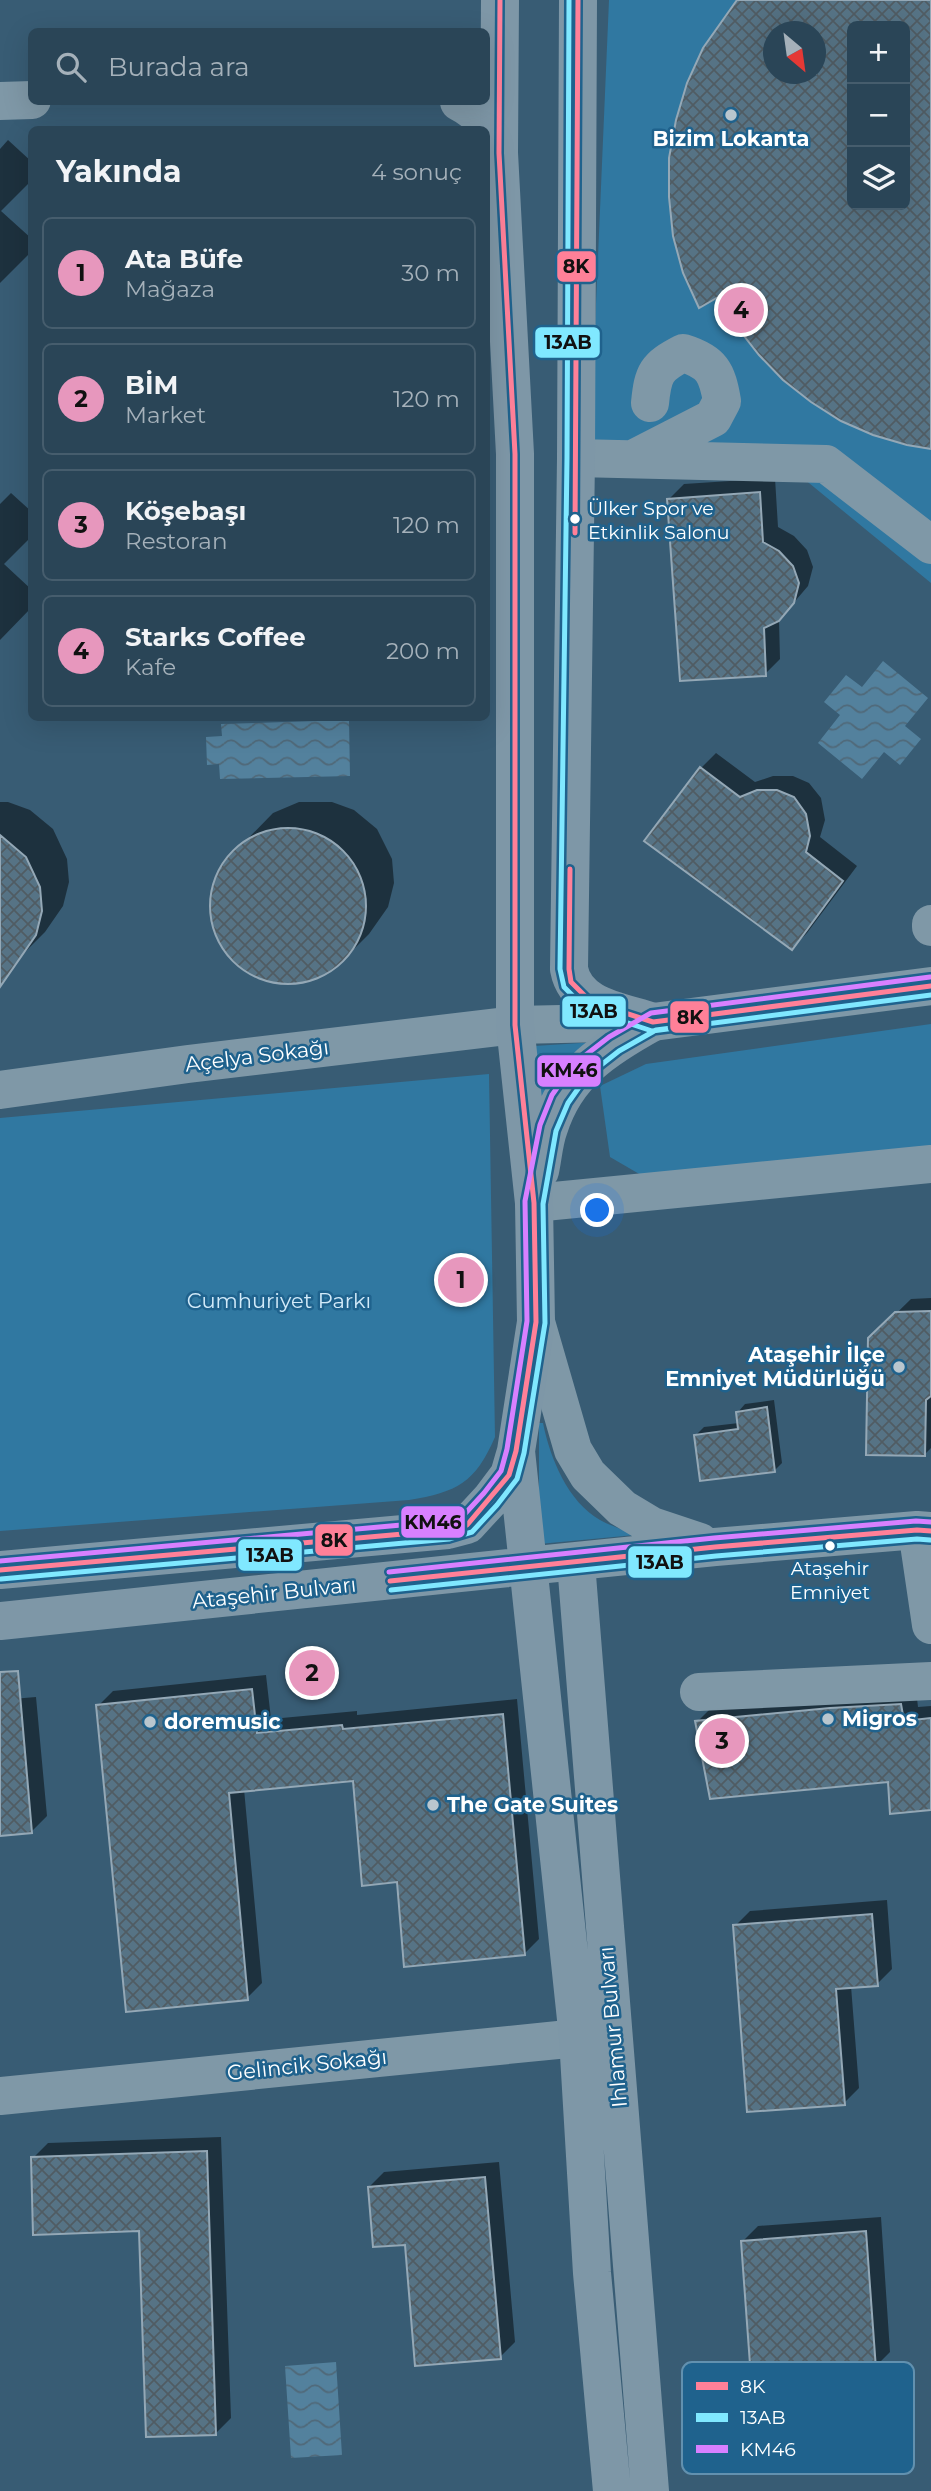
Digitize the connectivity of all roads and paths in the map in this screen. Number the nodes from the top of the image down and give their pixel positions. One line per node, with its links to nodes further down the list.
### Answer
1 (500, 0): 8 (main road)
2 (578, 0): 10 (main road)
3 (28, 100): 4 (street)
4 (0, 101)
5 (465, 105): 6 (street)
6 (487, 126)
7 (490, 130): 8 (street)
8 (499, 153): 15 (main road)
9 (649, 403): 11 (street)
10 (576, 458): 11 (street); 14 (main road)
11 (630, 461): 12 (street)
12 (931, 545)
13 (931, 985): 14 (street, Açelya Sokağı)
14 (653, 1021): 15 (street, Açelya Sokağı); 18 (main road)
15 (515, 1025): 16 (street, Açelya Sokağı); 18 (main road)
16 (0, 1090)
17 (931, 1164): 18 (street)
18 (534, 1203): 19 (main road)
19 (536, 1322): 20 (main road); 22 (street)
20 (516, 1451): 24 (main road, Ihlamur Bulvarı); 25 (main road)
21 (924, 1531): 22 (street, Ataşehir Bulvarı); 27 (street)
22 (715, 1547): 23 (street, Ataşehir Bulvarı)
23 (576, 1563): 24 (street, Ataşehir Bulvarı); 30 (main road, Ihlamur Bulvarı)
24 (527, 1566): 26 (main road, Ataşehir Bulvarı); 30 (main road, Ihlamur Bulvarı)
25 (0, 1570)
26 (0, 1621)
27 (931, 1625)
28 (931, 1681): 29 (street)
29 (699, 1692)
30 (596, 2037): 31 (street, Gelincik Sokağı); 32 (main road, Ihlamur Bulvarı); 33 (main road, Ihlamur Bulvarı)
31 (0, 2096)
32 (612, 2491)
33 (650, 2491)

